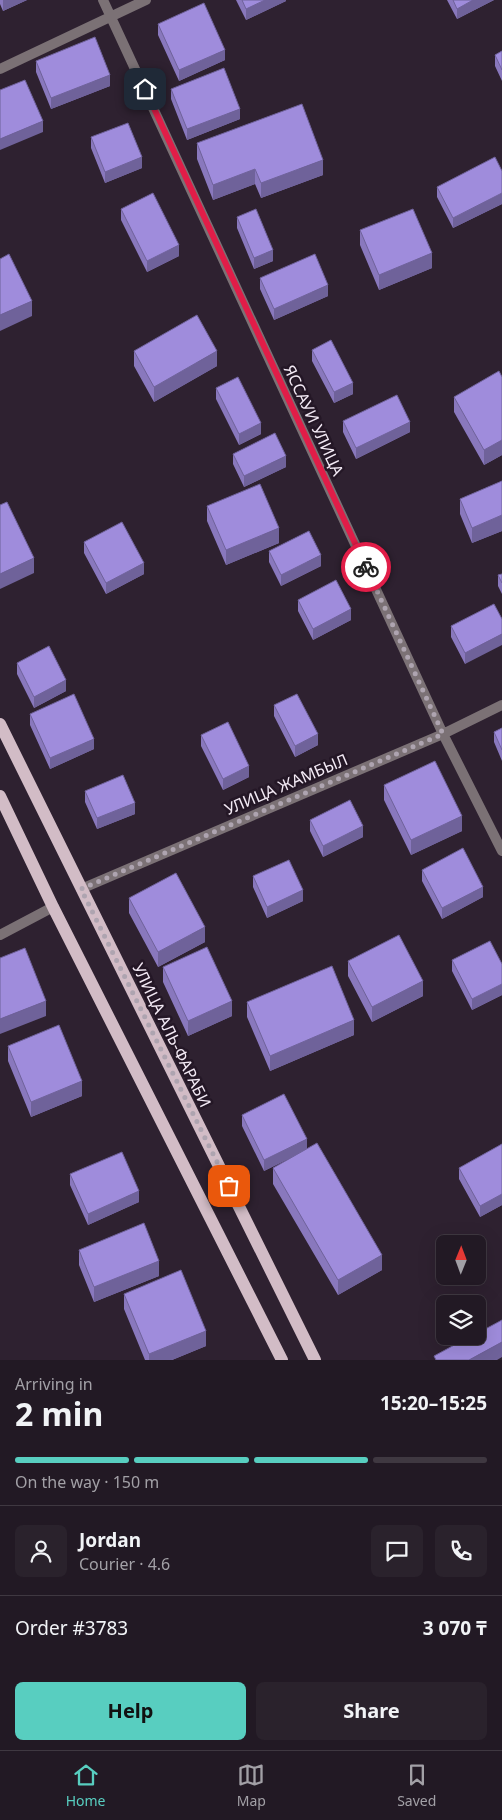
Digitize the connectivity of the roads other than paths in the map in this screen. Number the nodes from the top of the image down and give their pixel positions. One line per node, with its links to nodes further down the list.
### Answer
1 (103, 0): 3 (street, ЯССАУИ УЛИЦА)
2 (146, 0): 3 (street)
3 (112, 17): 4 (street); 7 (street, ЯССАУИ УЛИЦА)
4 (0, 69)
5 (502, 704): 7 (street, УЛИЦА ЖАМБЫЛ)
6 (0, 724): 10 (main road, УЛИЦА АЛЬ-ФАРАБИ)
7 (443, 734): 9 (street, ЯССАУИ УЛИЦА); 10 (street, УЛИЦА ЖАМБЫЛ)
8 (0, 796): 11 (main road)
9 (502, 851)
10 (81, 889): 14 (main road, УЛИЦА АЛЬ-ФАРАБИ)
11 (53, 907): 12 (street); 13 (main road)
12 (0, 935)
13 (282, 1360)
14 (315, 1360)

